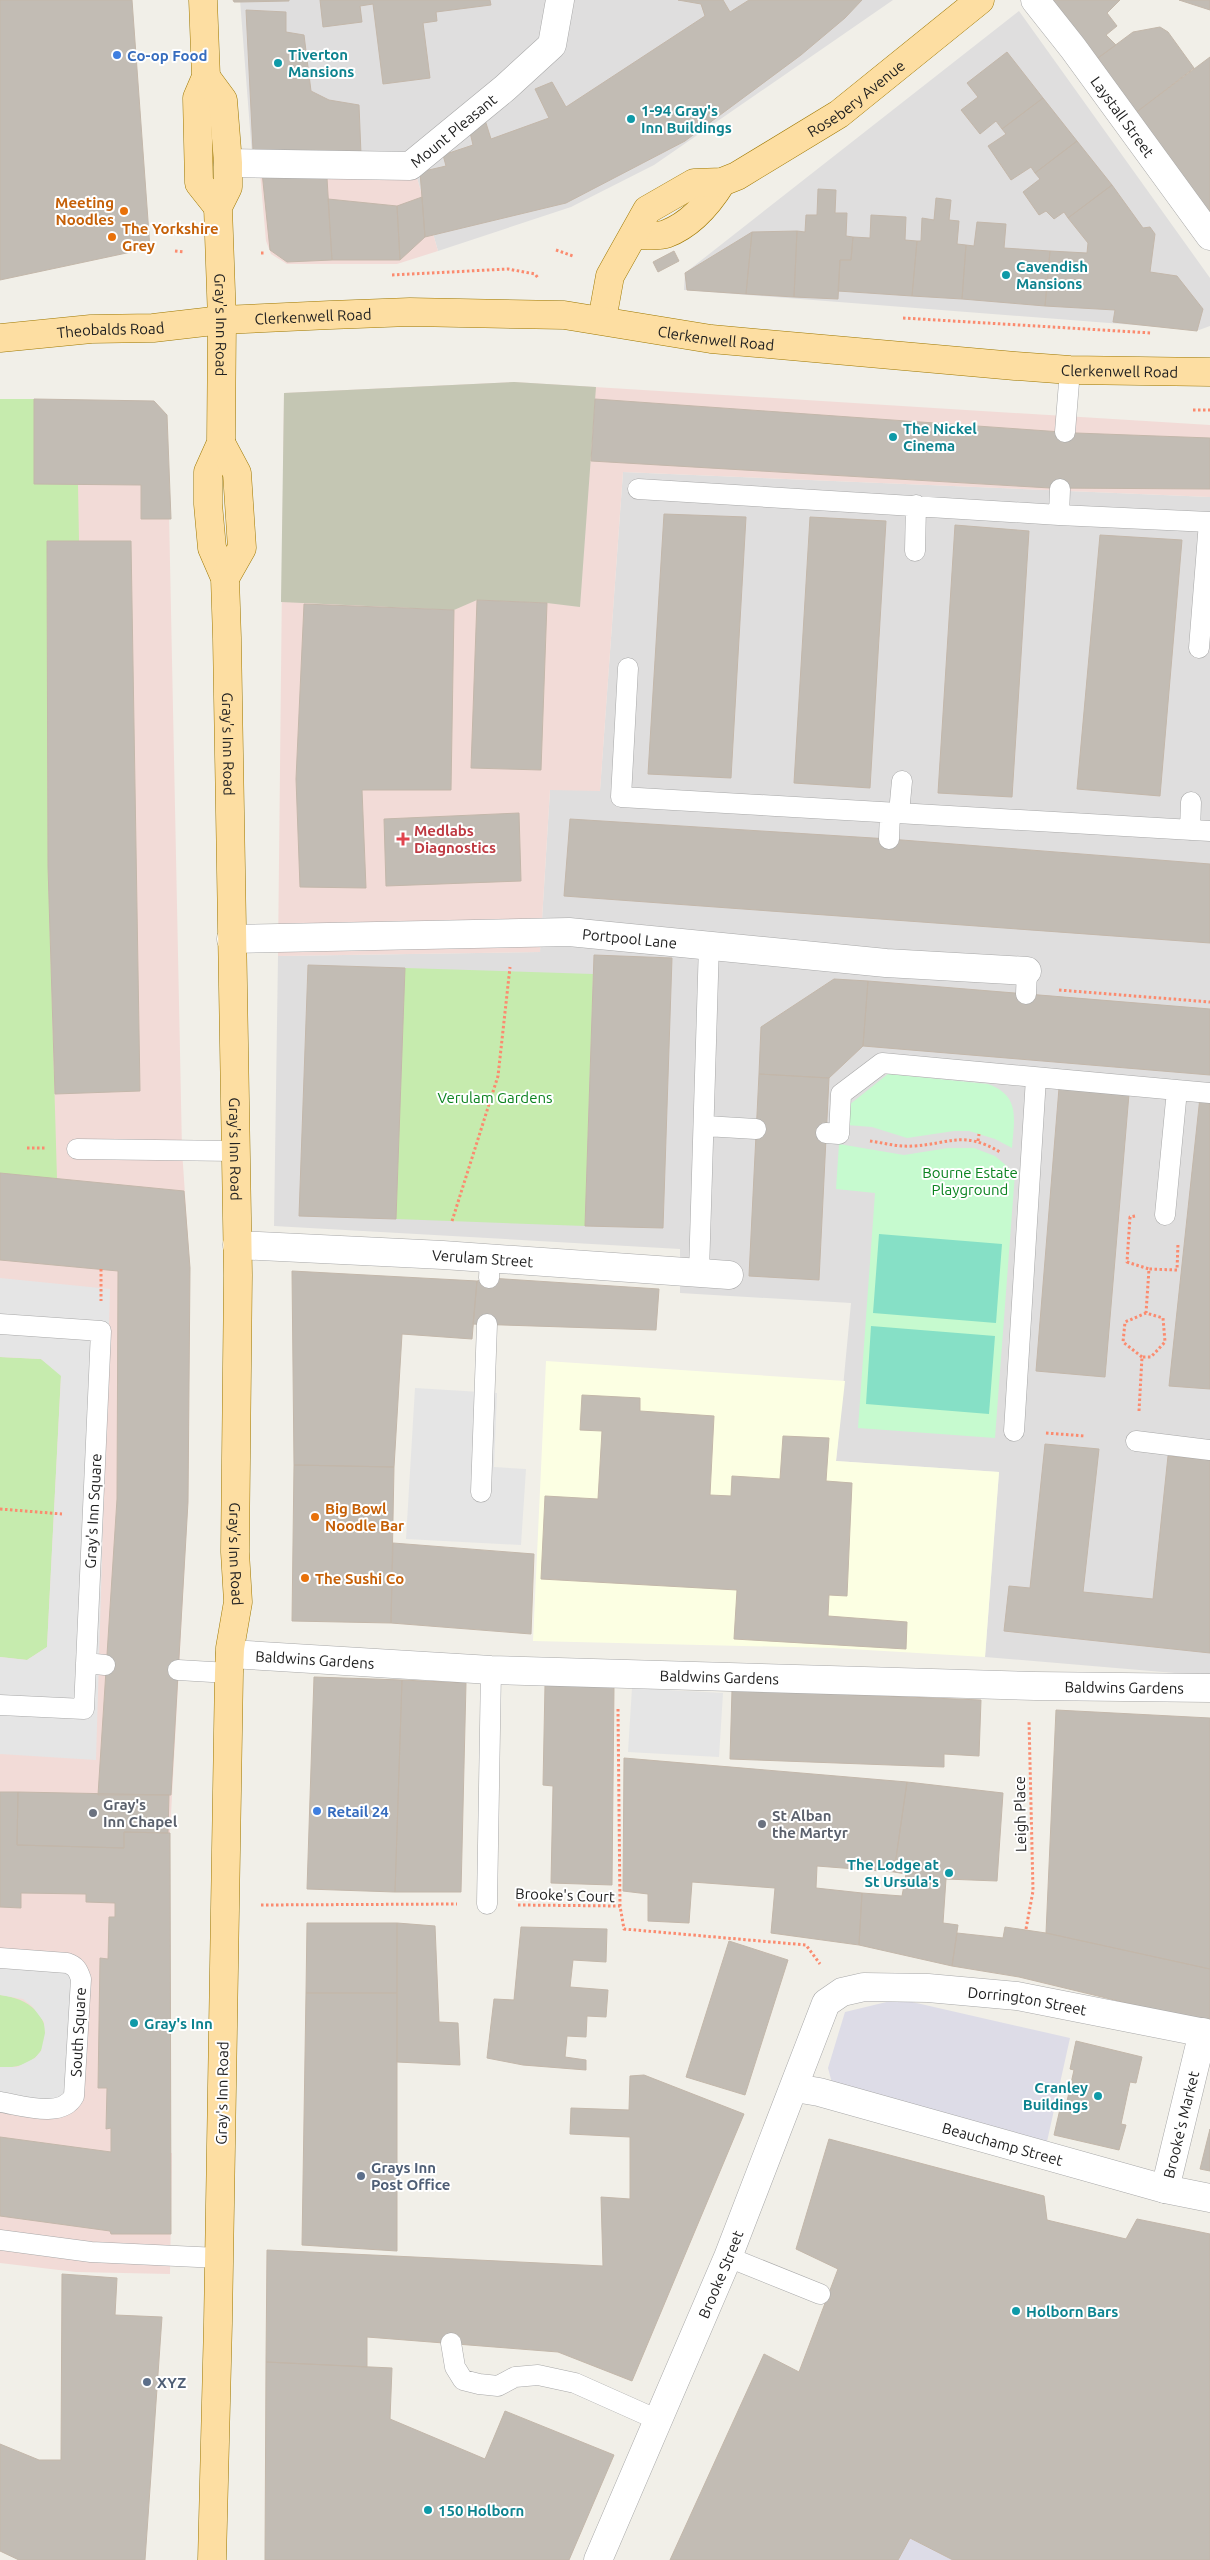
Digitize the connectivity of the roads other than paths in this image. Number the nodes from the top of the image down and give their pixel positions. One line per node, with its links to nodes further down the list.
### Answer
1 (203, 0): 5 (main road)
2 (560, 0): 6 (street, Mount Pleasant)
3 (980, 0): 10 (main road, Rosebery Avenue)
4 (1035, 0): 8 (street, Laystall Street)
5 (206, 77): 6 (main road, Gray's Inn Road); 7 (main road)
6 (228, 164): 7 (main road, Gray's Inn Road)
7 (218, 207): 9 (main road, Gray's Inn Road)
8 (1210, 236)
9 (222, 320): 10 (main road, Clerkenwell Road); 11 (main road, Theobalds Road); 29 (main road, Gray's Inn Road)
10 (602, 320): 12 (main road, Clerkenwell Road)
11 (0, 338)
12 (1070, 370): 13 (main road, Clerkenwell Road); 14 (lane)
13 (1210, 372)
14 (1065, 432)
15 (638, 489): 17 (lane)
16 (1060, 489): 18 (lane)
17 (916, 505): 18 (lane); 20 (lane)
18 (1059, 515): 19 (lane)
19 (1210, 522): 21 (lane)
20 (915, 551)
21 (1199, 648)
22 (628, 668): 25 (lane)
23 (902, 781): 25 (lane)
24 (1191, 802): 26 (lane)
25 (894, 813): 26 (lane); 28 (lane)
26 (1190, 830): 27 (lane)
27 (1210, 831)
28 (889, 839)
29 (231, 938): 30 (street, Portpool Lane); 39 (main road, Gray's Inn Road)
30 (709, 944): 31 (street, Portpool Lane); 35 (lane)
31 (1026, 984)
32 (1027, 1071): 33 (lane); 37 (lane); 46 (lane)
33 (1177, 1090): 34 (lane); 40 (lane)
34 (1210, 1093)
35 (705, 1126): 36 (lane); 42 (lane)
36 (756, 1129)
37 (826, 1133)
38 (77, 1149): 39 (lane)
39 (235, 1151): 41 (main road, Gray's Inn Road)
40 (1165, 1215)
41 (237, 1245): 42 (street, Verulam Street); 50 (main road, Gray's Inn Road)
42 (699, 1272): 43 (street, Verulam Street)
43 (729, 1275)
44 (0, 1324): 54 (lane, Gray's Inn Square)
45 (487, 1324): 49 (lane)
46 (1014, 1431)
47 (1136, 1441): 48 (lane)
48 (1210, 1450)
49 (481, 1492)
50 (229, 1664): 51 (lane); 52 (street, Baldwins Gardens); 65 (main road, Gray's Inn Road)
51 (178, 1670)
52 (491, 1670): 53 (street, Baldwins Gardens); 55 (lane)
53 (1210, 1688)
54 (0, 1705)
55 (487, 1904)
56 (0, 1958): 60 (lane, South Square)
57 (842, 1992): 58 (street, Dorrington Street); 59 (street, Brooke Street)
58 (1207, 2033): 61 (street, Brooke's Market)
59 (795, 2088): 61 (street, Beauchamp Street); 64 (street, Brooke Street)
60 (0, 2102)
61 (1165, 2188): 62 (street, Beauchamp Street)
62 (1210, 2198)
63 (0, 2240): 65 (lane)
64 (728, 2257): 66 (lane); 68 (street, Brooke Street)
65 (219, 2258): 69 (main road, Gray's Inn Road)
66 (820, 2294)
67 (451, 2343): 68 (lane)
68 (658, 2420): 70 (street, Brooke Street)
69 (212, 2543)
70 (598, 2560)

